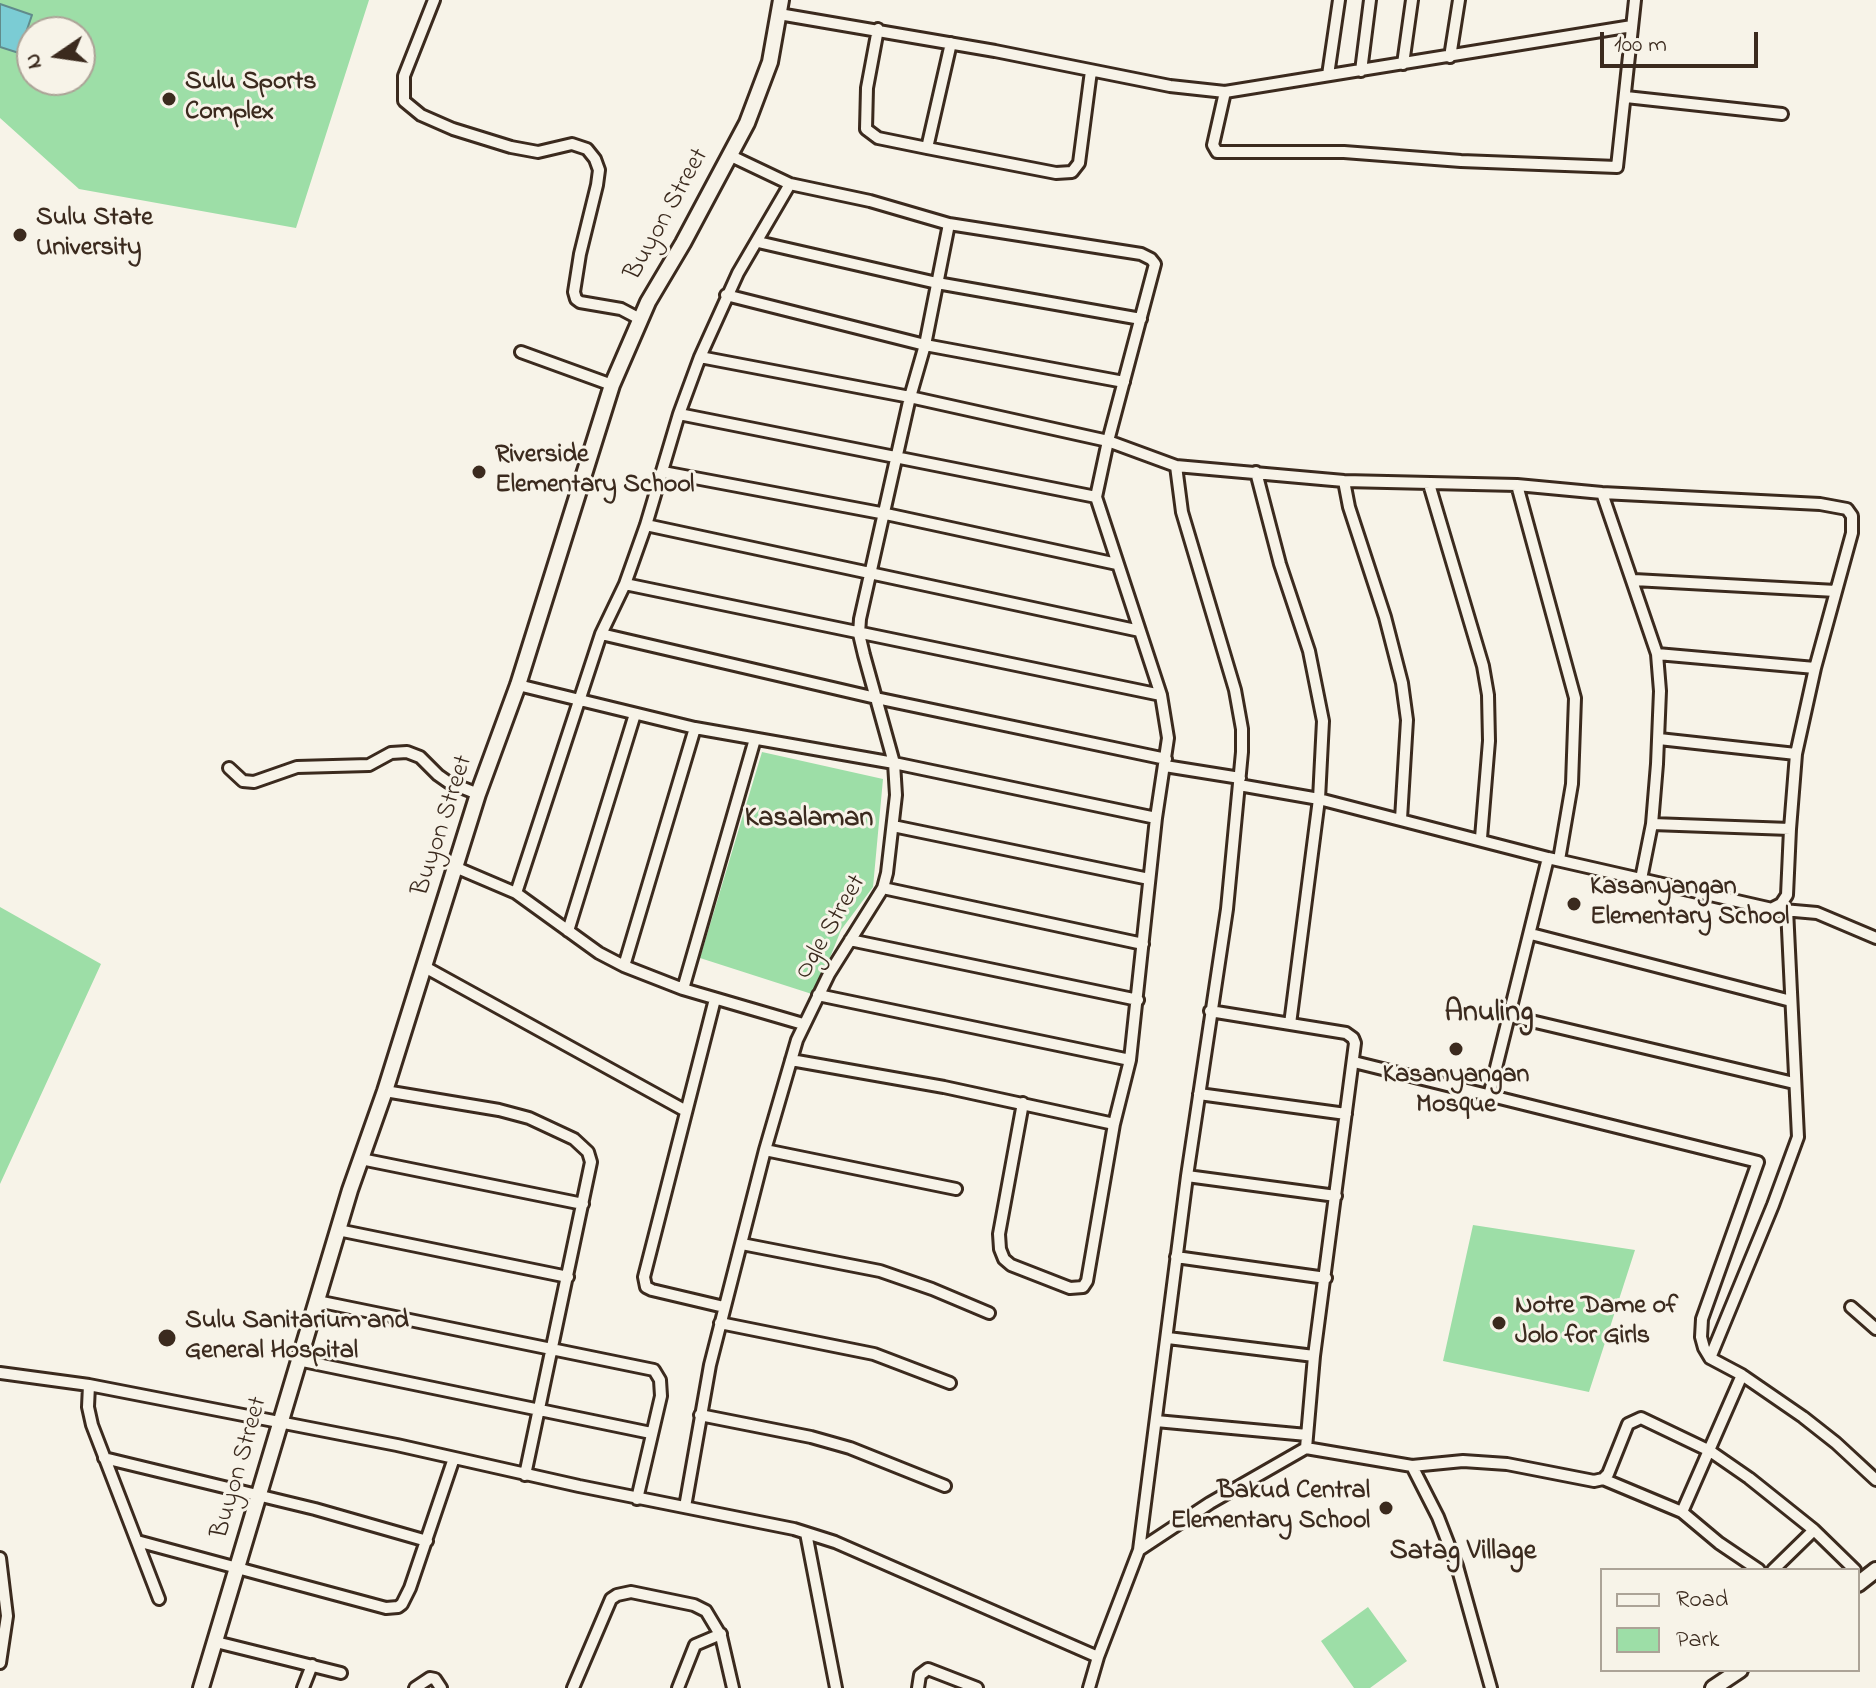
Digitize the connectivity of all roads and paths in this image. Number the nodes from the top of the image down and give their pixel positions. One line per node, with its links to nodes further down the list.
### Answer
1 (434, 0): 26 (street)
2 (1339, 0): 15 (street)
3 (1370, 0): 14 (street)
4 (1412, 0): 12 (street)
5 (1459, 0): 11 (street)
6 (1635, 0): 8 (street)
7 (780, 7): 9 (street); 20 (main road, Buyon Street)
8 (1632, 26): 11 (street); 17 (street)
9 (878, 29): 10 (street); 19 (street)
10 (951, 43): 13 (street); 19 (street)
11 (1450, 57): 12 (street)
12 (1403, 64): 14 (street)
13 (1091, 71): 16 (street); 19 (street)
14 (1361, 71): 15 (street)
15 (1328, 75): 16 (street)
16 (1225, 92): 17 (street)
17 (1626, 97): 18 (street)
18 (1782, 114)
19 (927, 148)
20 (729, 155): 21 (street); 26 (main road, Buyon Street)
21 (790, 184): 22 (street); 23 (street)
22 (949, 224): 24 (street, Ogle Street); 27 (street)
23 (758, 242): 24 (street); 25 (street)
24 (937, 283): 27 (street); 28 (street, Ogle Street)
25 (726, 295): 28 (street); 30 (street)
26 (640, 319): 32 (main road, Buyon Street)
27 (1141, 319): 31 (street)
28 (925, 345): 31 (street); 33 (street, Ogle Street)
29 (521, 352): 32 (street)
30 (700, 357): 33 (street); 34 (street)
31 (1124, 382): 35 (street)
32 (612, 385): 57 (main road, Buyon Street)
33 (910, 397): 35 (street); 36 (street, Ogle Street)
34 (679, 414): 36 (street); 38 (street)
35 (1108, 441): 37 (street); 44 (street)
36 (898, 456): 44 (street); 45 (street, Ogle Street)
37 (1176, 466): 39 (street); 69 (street)
38 (663, 472): 45 (street); 46 (street)
39 (1256, 472): 40 (street); 71 (street)
40 (1344, 481): 41 (street); 73 (street)
41 (1429, 484): 42 (street); 77 (street)
42 (1517, 485): 43 (street); 78 (street)
43 (1602, 493): 49 (street); 51 (street)
44 (1096, 497): 47 (street)
45 (886, 514): 47 (street); 48 (street, Ogle Street)
46 (646, 525): 48 (street); 50 (street)
47 (1117, 564): 52 (street)
48 (872, 572): 52 (street); 54 (street, Ogle Street)
49 (1634, 580): 51 (street); 55 (street)
50 (625, 584): 53 (street); 54 (street)
51 (1836, 591): 56 (street)
52 (1140, 631): 58 (street)
53 (601, 634): 59 (street); 60 (street)
54 (859, 634): 58 (street); 59 (street, Ogle Street)
55 (1657, 654): 56 (street); 64 (street)
56 (1815, 668): 65 (street)
57 (518, 685): 60 (street); 70 (main road, Buyon Street)
58 (1161, 695): 66 (street)
59 (876, 698): 66 (street); 67 (street, Ogle Street)
60 (580, 701): 61 (street); 83 (street)
61 (635, 714): 62 (street); 86 (street)
62 (695, 728): 63 (street); 92 (street)
63 (755, 739): 67 (street); 93 (street)
64 (1659, 739): 65 (street); 74 (street)
65 (1796, 754): 76 (street)
66 (1165, 762): 69 (street); 72 (street)
67 (894, 763): 72 (street); 75 (street, Ogle Street)
68 (229, 768): 70 (street)
69 (1240, 782): 71 (street); 98 (street)
70 (478, 794): 79 (main road, Buyon Street)
71 (1319, 799): 73 (street); 101 (street)
72 (1156, 818): 80 (street)
73 (1401, 819): 77 (street)
74 (1652, 824): 76 (street); 81 (street)
75 (893, 826): 80 (street); 82 (street, Ogle Street)
76 (1790, 829): 84 (street)
77 (1481, 838): 78 (street)
78 (1554, 859): 81 (street); 87 (street)
79 (455, 867): 83 (street); 91 (main road, Buyon Street)
80 (1149, 879): 90 (street)
81 (1641, 879): 84 (street)
82 (883, 888): 89 (street, Ogle Street); 90 (street)
83 (516, 893): 86 (street)
84 (1772, 909): 85 (street)
85 (1787, 909): 88 (street); 97 (street)
86 (568, 931): 92 (street)
87 (1531, 934): 97 (street); 99 (street)
88 (1876, 938)
89 (850, 940): 94 (street, Ogle Street); 96 (street)
90 (1143, 944): 96 (street)
91 (423, 966): 106 (main road, Buyon Street); 110 (street)
92 (624, 966): 93 (street)
93 (683, 989): 95 (street)
94 (818, 995): 100 (street, Ogle Street); 103 (street)
95 (715, 999): 100 (street); 110 (street)
96 (1138, 1000): 103 (street)
97 (1791, 1001): 105 (street)
98 (1210, 1011): 101 (street); 107 (street)
99 (1510, 1016): 105 (street); 108 (street)
100 (803, 1024): 102 (street, Ogle Street)
101 (1290, 1024): 104 (street)
102 (791, 1060): 109 (street); 113 (street, Ogle Street)
103 (1130, 1060): 112 (street)
104 (1354, 1062): 108 (street); 111 (street)
105 (1794, 1083): 133 (street)
106 (385, 1091): 114 (main road, Buyon Street); 118 (street)
107 (1199, 1094): 111 (street); 115 (street)
108 (1489, 1096): 133 (street)
109 (1023, 1103): 112 (street); 112 (street)
110 (686, 1111): 125 (street)
111 (1346, 1114): 117 (street)
112 (1114, 1124)
113 (765, 1150): 116 (street); 120 (street, Ogle Street)
114 (361, 1159): 118 (street); 119 (main road, Buyon Street)
115 (1187, 1176): 117 (street); 121 (street)
116 (956, 1189)
117 (1336, 1196): 123 (street)
118 (583, 1204): 122 (street)
119 (338, 1230): 122 (street); 124 (main road, Buyon Street)
120 (742, 1244): 125 (street, Ogle Street); 127 (street)
121 (1176, 1257): 123 (street); 130 (street)
122 (568, 1277): 131 (street)
123 (1326, 1278): 132 (street)
124 (317, 1301): 131 (street); 134 (main road, Buyon Street)
125 (724, 1307): 128 (street, Ogle Street)
126 (1851, 1307): 129 (street)
127 (989, 1313)
128 (720, 1323): 137 (street); 140 (street, Ogle Street)
129 (1876, 1329)
130 (1168, 1338): 132 (street); 141 (street)
131 (553, 1348): 139 (street); 143 (street)
132 (1314, 1356): 144 (street)
133 (1710, 1358): 136 (street)
134 (298, 1360): 139 (street); 142 (main road, Buyon Street)
135 (0, 1373): 138 (street)
136 (1742, 1375): 146 (street); 152 (street)
137 (950, 1383)
138 (89, 1385): 142 (street); 147 (street)
139 (539, 1409): 143 (street); 150 (street)
140 (700, 1415): 153 (street); 156 (street, Ogle Street)
141 (1156, 1421): 144 (street); 162 (street)
142 (279, 1422): 148 (street); 154 (main road, Buyon Street)
143 (651, 1433): 155 (street)
144 (1307, 1435): 145 (street)
145 (1306, 1448): 149 (street); 162 (street)
146 (1710, 1451): 151 (street); 157 (street); 158 (street)
147 (104, 1458): 154 (street); 160 (street)
148 (454, 1458): 150 (street); 161 (street)
149 (1412, 1466): 151 (street); 187 (street)
150 (525, 1475): 155 (street)
151 (1603, 1479): 157 (street)
152 (1876, 1480)
153 (945, 1486)
154 (259, 1496): 161 (street); 164 (main road, Buyon Street)
155 (637, 1499): 156 (street)
156 (685, 1507): 159 (street)
157 (1682, 1512): 165 (street)
158 (1814, 1530): 166 (street); 167 (street)
159 (806, 1533): 171 (street); 176 (street)
160 (137, 1541): 164 (street); 168 (street)
161 (427, 1541): 164 (street)
162 (1139, 1550): 171 (street)
163 (0, 1558): 172 (street)
164 (237, 1567): 170 (main road, Buyon Street)
165 (1756, 1568)
166 (1775, 1568)
167 (1855, 1568)
168 (159, 1599)
169 (721, 1634): 181 (street); 182 (street); 183 (street)
170 (216, 1642): 173 (street); 177 (main road, Buyon Street)
171 (1098, 1657): 186 (street)
172 (0, 1663)
173 (312, 1665): 175 (street); 178 (street)
174 (1737, 1672): 188 (main road)
175 (341, 1673)
176 (833, 1687)
177 (201, 1688)
178 (303, 1688)
179 (415, 1688): 180 (street)
180 (441, 1688)
181 (573, 1688)
182 (678, 1688)
183 (733, 1688)
184 (918, 1688): 185 (street)
185 (977, 1688)
186 (1089, 1688)
187 (1491, 1688)
188 (1713, 1688)

